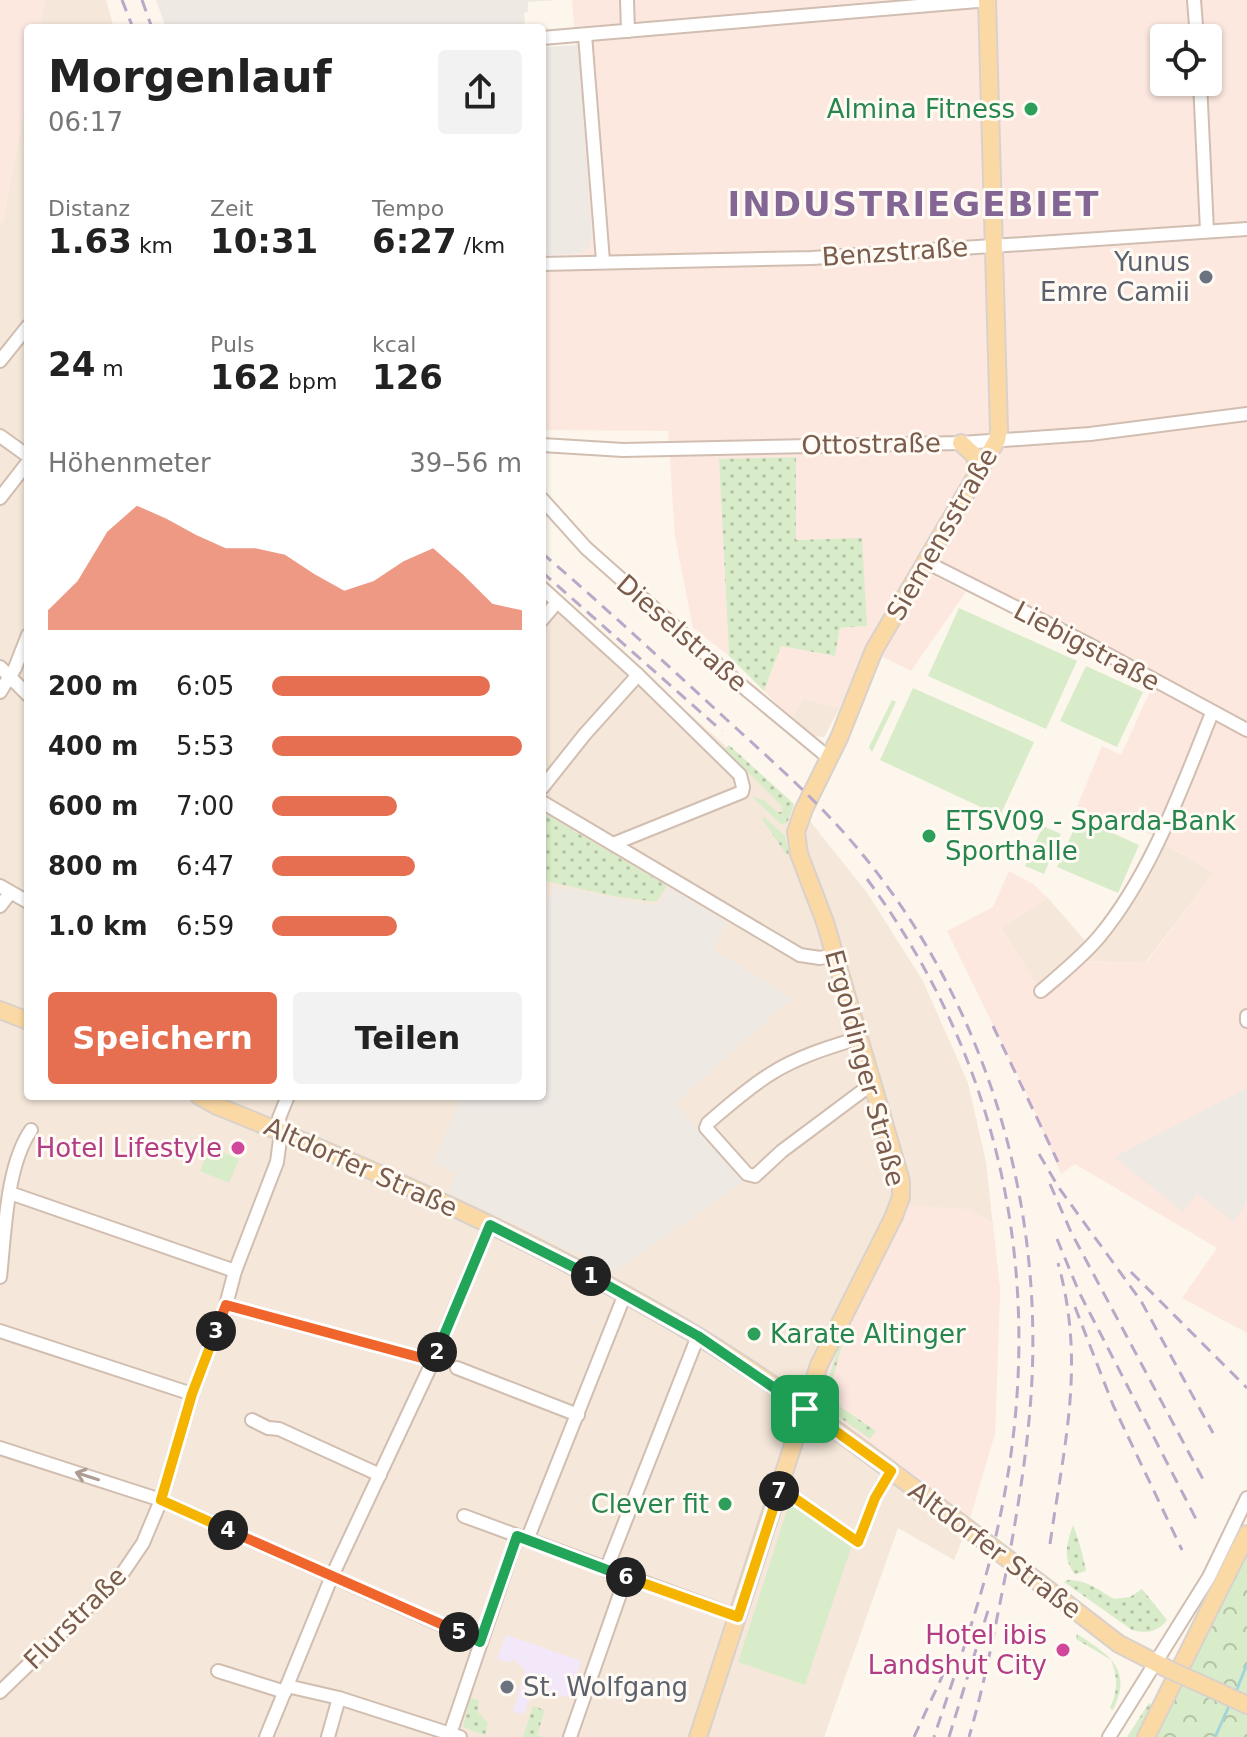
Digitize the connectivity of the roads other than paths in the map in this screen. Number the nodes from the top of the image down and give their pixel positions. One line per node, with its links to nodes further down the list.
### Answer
1 (627, 0): 5 (street)
2 (987, 0): 5 (street); 11 (main road, Siemensstraße)
3 (1194, 0): 4 (street)
4 (1196, 24)
5 (628, 31): 6 (street)
6 (585, 35): 7 (street); 12 (street)
7 (546, 38)
8 (1201, 96): 10 (street)
9 (1247, 229): 10 (street, Benzstraße)
10 (1207, 231): 11 (street, Benzstraße)
11 (995, 246): 12 (street, Benzstraße); 18 (main road, Siemensstraße)
12 (603, 261): 13 (street, Benzstraße)
13 (546, 264)
14 (24, 331): 15 (street)
15 (0, 361)
16 (1247, 414): 18 (street, Ottostraße)
17 (0, 436): 21 (street)
18 (997, 440): 19 (street, Ottostraße); 23 (main road, Siemensstraße)
19 (961, 443): 20 (street, Ottostraße); 23 (main road)
20 (546, 445)
21 (24, 453)
22 (24, 467): 24 (street)
23 (978, 474): 26 (main road, Siemensstraße)
24 (0, 498)
25 (546, 503): 37 (street, Dieselstraße)
26 (926, 562): 35 (street, Liebigstraße); 37 (main road, Siemensstraße)
27 (546, 592): 28 (street)
28 (557, 602): 29 (street); 32 (street)
29 (546, 615)
30 (24, 641): 31 (street)
31 (5, 672): 33 (street); 34 (street)
32 (638, 675): 38 (street); 41 (street)
33 (24, 691)
34 (0, 692)
35 (1212, 713): 36 (street, Liebigstraße); 46 (street)
36 (1247, 730)
37 (829, 758): 40 (main road, Siemensstraße)
38 (546, 783)
39 (546, 804): 41 (street)
40 (804, 809): 45 (main road, Ergoldinger Straße)
41 (613, 844): 45 (street)
42 (5, 889): 43 (street); 44 (street)
43 (24, 900)
44 (0, 906)
45 (835, 955): 49 (main road, Ergoldinger Straße)
46 (1041, 991)
47 (0, 1010): 48 (main road)
48 (24, 1019)
49 (859, 1038): 50 (main road, Ergoldinger Straße); 50 (street)
50 (873, 1083): 66 (main road, Ergoldinger Straße)
51 (206, 1100): 54 (main road, Altdorfer Straße)
52 (286, 1100): 54 (street, Flurstraße)
53 (31, 1130): 55 (street)
54 (281, 1132): 56 (main road, Altdorfer Straße); 57 (street, Flurstraße)
55 (10, 1193): 57 (street); 58 (street)
56 (490, 1225): 59 (main road, Altdorfer Straße); 63 (street)
57 (235, 1271): 60 (street, Flurstraße)
58 (0, 1277)
59 (625, 1294): 62 (main road, Altdorfer Straße); 67 (street)
60 (226, 1305): 63 (street); 65 (street, Flurstraße)
61 (0, 1331): 65 (street)
62 (698, 1336): 66 (main road, Altdorfer Straße); 78 (street)
63 (433, 1361): 71 (street)
64 (457, 1368): 67 (street)
65 (192, 1394): 74 (street, Flurstraße)
66 (805, 1409): 70 (main road, Altdorfer Straße); 72 (main road, Ergoldinger Straße)
67 (578, 1415): 77 (street)
68 (252, 1420): 71 (street)
69 (0, 1448): 74 (street, one-way to 69)
70 (891, 1471): 72 (street); 83 (main road, Altdorfer Straße, bridge)
71 (380, 1475): 79 (street)
72 (780, 1488): 81 (main road, Ergoldinger Straße)
73 (1247, 1498): 83 (street)
74 (161, 1500): 79 (street); 86 (street, Flurstraße)
75 (464, 1516): 77 (street)
76 (1247, 1534): 95 (main road)
77 (522, 1538): 78 (street); 82 (street)
78 (606, 1570): 80 (street)
79 (332, 1576): 82 (street); 85 (street)
80 (626, 1577): 81 (street); 92 (street)
81 (738, 1617): 93 (main road, Ergoldinger Straße)
82 (480, 1642): 89 (street)
83 (1163, 1666): 88 (main road, Altdorfer Straße, bridge); 94 (street)
84 (218, 1671): 85 (street)
85 (286, 1689): 87 (street); 90 (street)
86 (1, 1690)
87 (339, 1698): 89 (street); 91 (street)
88 (1247, 1705)
89 (455, 1736)
90 (266, 1737)
91 (328, 1737)
92 (570, 1737)
93 (698, 1737)
94 (1109, 1737)
95 (1146, 1737)

